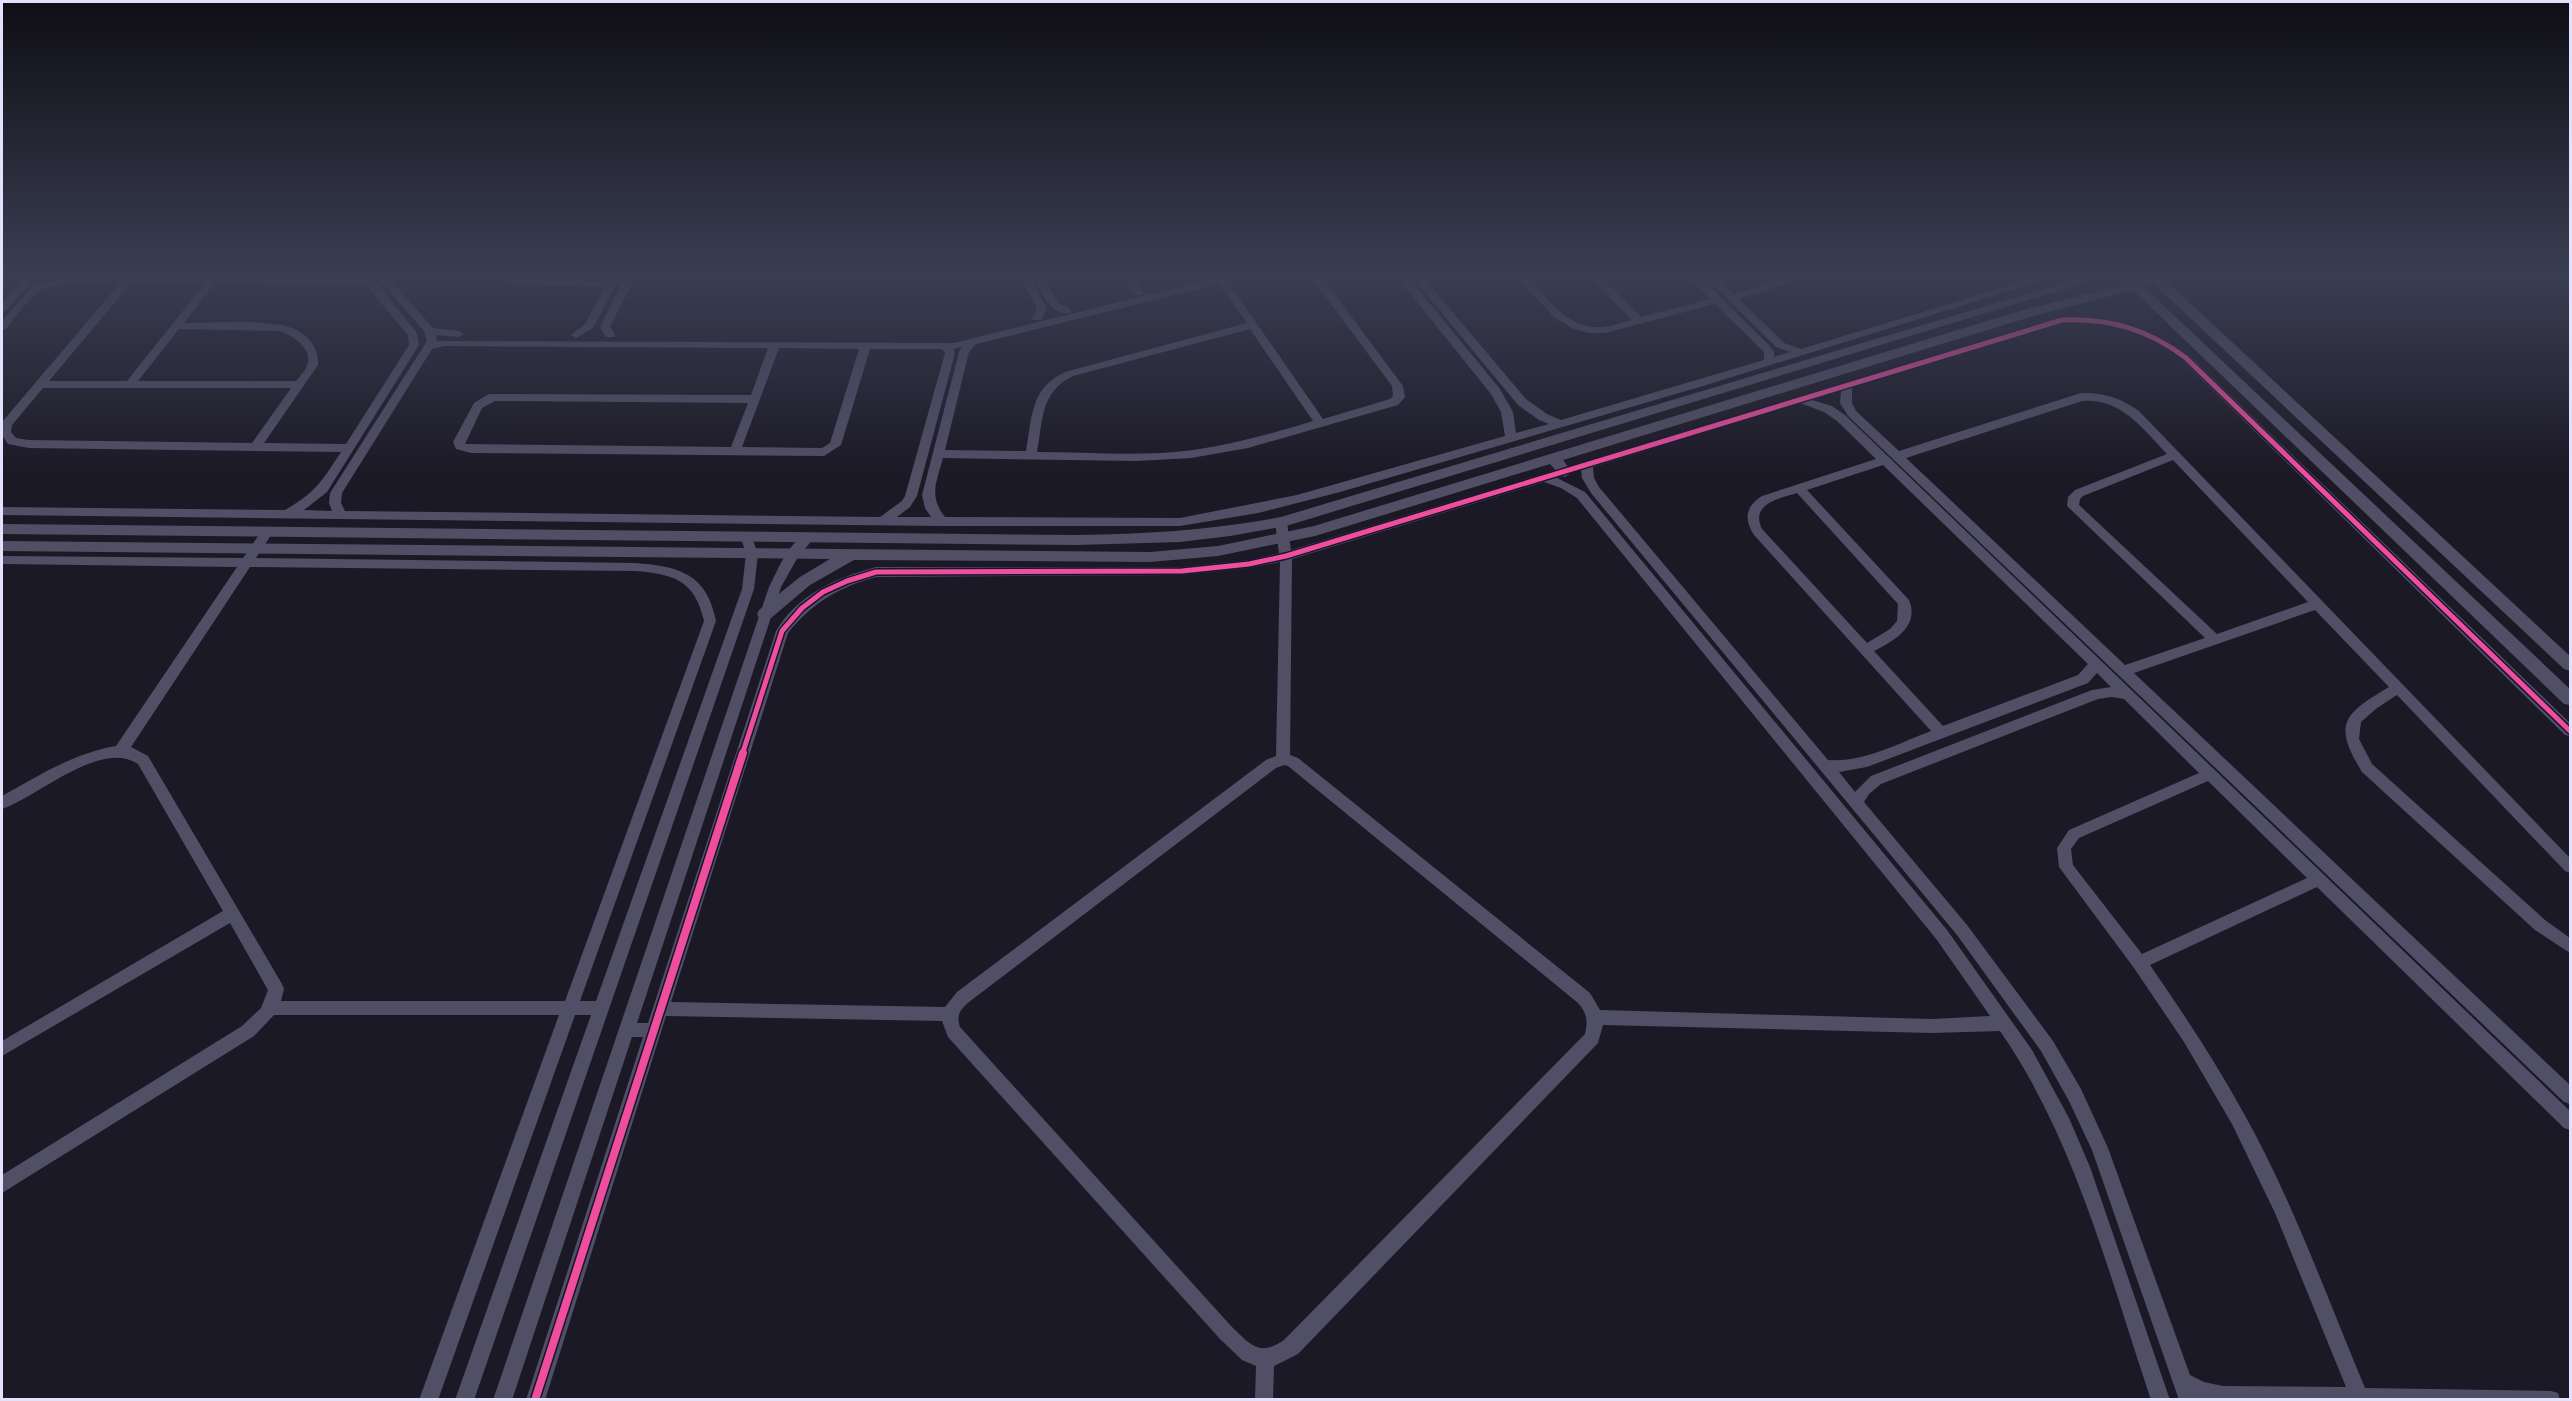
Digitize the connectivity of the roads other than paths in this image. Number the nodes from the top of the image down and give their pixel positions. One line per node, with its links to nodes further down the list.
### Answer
1 (75, 342): 29 (street)
2 (163, 342): 30 (street)
3 (305, 342): 31 (street)
4 (414, 342): 39 (street)
5 (431, 342): 24 (street)
6 (804, 342): 23 (street)
7 (832, 342): 25 (street)
8 (1188, 342): 42 (street)
9 (1265, 342): 35 (street)
10 (1364, 342): 35 (street)
11 (1455, 342): 37 (street)
12 (1472, 342): 36 (street)
13 (1760, 342): 28 (street)
14 (1777, 342): 27 (street)
15 (1832, 342): 27 (street)
16 (1879, 342): 55 (street)
17 (1932, 342): 44 (street)
18 (1989, 342): 32 (street)
19 (2165, 342): 85 (street)
20 (2196, 342): 84 (street)
21 (2223, 342): 76 (street)
22 (971, 343): 26 (street); 41 (street)
23 (775, 345): 24 (street); 33 (street)
24 (430, 346): 52 (street)
25 (865, 346): 26 (street); 40 (street)
26 (946, 346): 53 (street)
27 (1800, 352): 28 (street)
28 (1769, 361): 36 (street)
29 (40, 384): 30 (street); 38 (street)
30 (130, 384): 31 (street)
31 (299, 385): 38 (street)
32 (1847, 386): 34 (street); 45 (street)
33 (754, 399): 40 (street); 40 (street)
34 (1803, 400): 45 (street); 46 (street)
35 (1321, 424): 42 (street)
36 (1560, 424): 37 (street)
37 (1511, 438): 54 (street)
38 (255, 447): 39 (street)
39 (349, 448): 51 (street)
40 (735, 452)
41 (938, 454): 42 (street); 54 (street)
42 (1031, 455)
43 (2175, 455): 45 (street); 71 (street); 73 (street)
44 (1553, 458): 47 (street); 60 (street)
45 (1892, 458): 49 (street); 75 (street); 77 (street)
46 (1587, 466): 47 (street); 89 (street)
47 (1565, 472): 48 (street)
48 (1546, 478): 66 (street); 106 (street)
49 (1799, 488): 74 (street); 74 (street)
50 (2, 512): 51 (street)
51 (285, 515): 52 (street)
52 (341, 516): 53 (street)
53 (883, 521): 54 (street)
54 (942, 522)
55 (1281, 522): 59 (street); 60 (street)
56 (2, 528): 57 (street)
57 (267, 532): 58 (street); 62 (street)
58 (747, 538): 59 (street); 63 (street)
59 (808, 538): 64 (street)
60 (1284, 539): 65 (street); 66 (street)
61 (2, 546): 62 (street)
62 (256, 548): 63 (street); 68 (street)
63 (752, 554): 64 (street); 70 (street)
64 (793, 554): 65 (street); 69 (street)
65 (852, 554): 72 (street)
66 (1287, 556): 79 (street); 88 (street)
67 (2, 560): 68 (street)
68 (246, 563): 78 (street); 87 (street)
69 (775, 587): 70 (street); 72 (street)
70 (748, 589): 81 (street)
71 (2318, 604): 73 (street); 80 (street)
72 (765, 614): 82 (street)
73 (2215, 639): 77 (street)
74 (1865, 650): 86 (street)
75 (2095, 663): 83 (street); 86 (street)
76 (2571, 665)
77 (2123, 671): 110 (street)
78 (686, 688): 81 (street); 101 (street)
79 (764, 688): 82 (street); 99 (street)
80 (2398, 688): 93 (street); 96 (street)
81 (714, 689): 102 (street)
82 (740, 689): 98 (street)
83 (2128, 695): 90 (street); 92 (street)
84 (2571, 699)
85 (2571, 731)
86 (1941, 733): 89 (street)
87 (121, 750): 91 (street); 95 (street)
88 (1283, 759): 104 (street); 105 (street)
89 (1824, 765): 92 (street)
90 (2211, 774): 94 (street); 97 (street)
91 (2, 802)
92 (1856, 803): 114 (street)
93 (2571, 867)
94 (2319, 879): 97 (street); 111 (street)
95 (232, 914): 100 (street); 109 (street)
96 (2571, 946)
97 (2139, 963): 115 (street)
98 (639, 991): 99 (street); 107 (street)
99 (666, 992): 103 (street)
100 (271, 1008): 101 (street); 112 (street)
101 (570, 1008): 102 (street); 116 (street)
102 (602, 1008): 117 (street)
103 (661, 1010): 104 (street); 108 (street)
104 (950, 1014): 113 (street)
105 (1596, 1017): 106 (street); 113 (street)
106 (2004, 1023): 121 (street)
107 (626, 1030): 108 (street); 118 (street)
108 (654, 1030): 119 (street)
109 (2, 1049)
110 (2571, 1096)
111 (2571, 1122)
112 (2, 1185)
113 (1265, 1360): 120 (street)
114 (2186, 1391): 115 (street)
115 (2359, 1397): 122 (street)
116 (428, 1400)
117 (464, 1400)
118 (502, 1400)
119 (535, 1400)
120 (1264, 1400)
121 (2160, 1400)
122 (2551, 1400)

